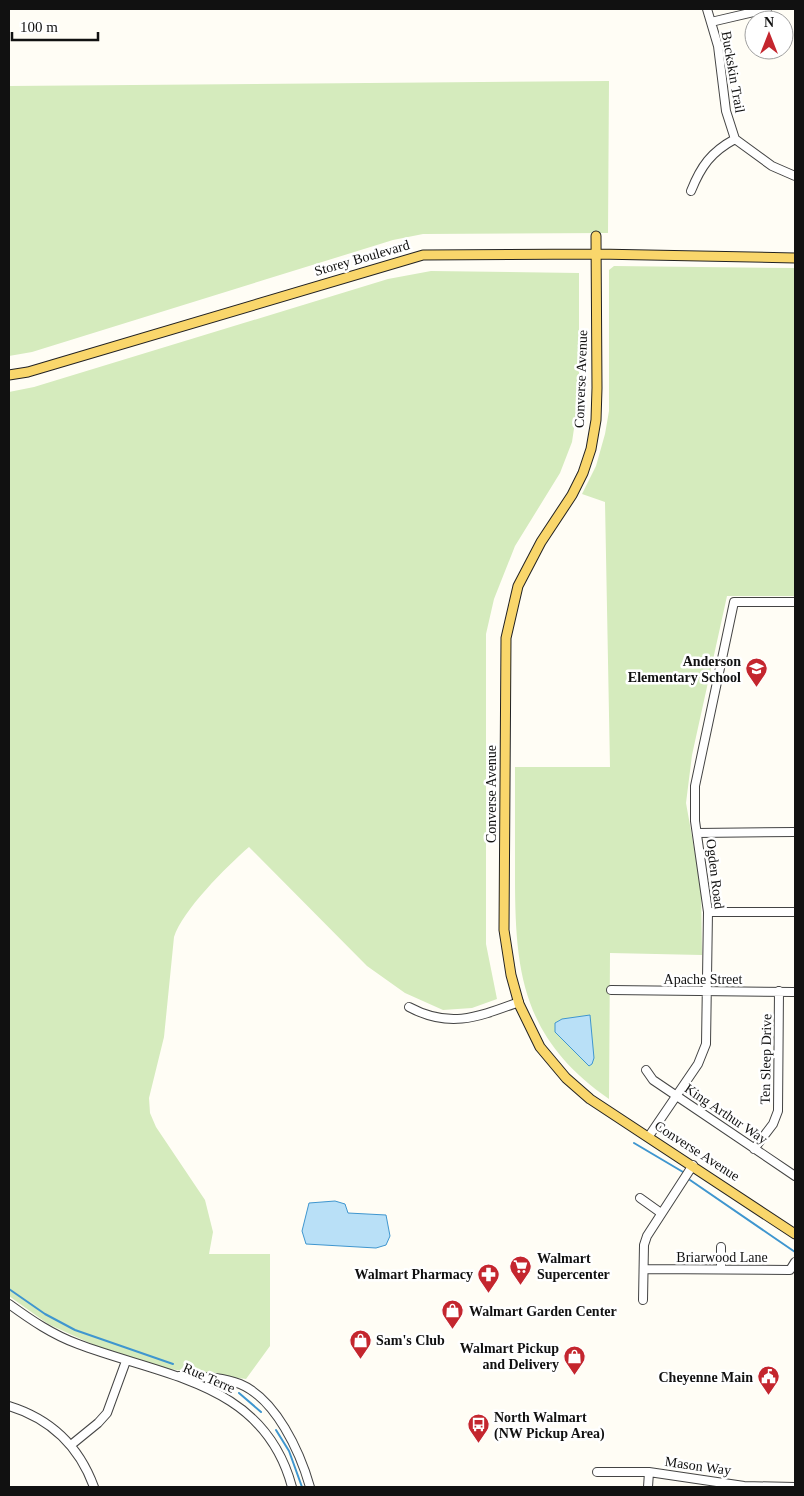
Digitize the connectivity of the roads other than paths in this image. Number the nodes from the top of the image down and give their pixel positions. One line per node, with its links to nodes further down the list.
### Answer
1 (707, 9): 3 (street, Buckskin Trail)
2 (767, 9): 3 (street)
3 (711, 22): 4 (street, Buckskin Trail)
4 (735, 139): 5 (street); 6 (street)
5 (795, 176)
6 (691, 191)
7 (596, 236): 8 (main road, Converse Avenue)
8 (597, 254): 9 (main road, Storey Boulevard); 10 (main road, Storey Boulevard); 20 (main road, Converse Avenue)
9 (795, 258)
10 (9, 376)
11 (795, 602): 13 (street, Ogden Road)
12 (795, 832): 13 (street)
13 (697, 833): 14 (street, Ogden Road)
14 (708, 912): 15 (street); 17 (street, Ogden Road)
15 (795, 912)
16 (611, 990): 17 (street, Apache Street)
17 (707, 991): 18 (street, Apache Street); 23 (street, Ogden Road)
18 (779, 992): 19 (street, Apache Street); 25 (street, Ten Sleep Drive)
19 (795, 992)
20 (519, 1002): 21 (street); 24 (main road, Converse Avenue)
21 (409, 1007)
22 (646, 1070): 23 (street, King Arthur Way)
23 (677, 1096): 24 (street, Ogden Road); 25 (street, King Arthur Way)
24 (649, 1136): 26 (main road, Converse Avenue)
25 (754, 1149): 27 (street, King Arthur Way)
26 (693, 1165): 29 (street); 30 (main road, Converse Avenue)
27 (795, 1176)
28 (640, 1198): 29 (street)
29 (661, 1213): 33 (street)
30 (795, 1234)
31 (720, 1247): 34 (street)
32 (795, 1262): 34 (street, Briarwood Lane)
33 (644, 1269): 34 (street, Briarwood Lane); 35 (street)
34 (720, 1270)
35 (644, 1300)
36 (9, 1304): 37 (street)
37 (126, 1361): 38 (street); 40 (street)
38 (172, 1375): 44 (street, Rue Terre); 45 (street, Rue Terre)
39 (9, 1406): 40 (street)
40 (71, 1444): 43 (street)
41 (597, 1472): 42 (street, Mason Way)
42 (649, 1472): 46 (street); 47 (street, Mason Way)
43 (94, 1487)
44 (292, 1487)
45 (310, 1487)
46 (648, 1487)
47 (795, 1487)

